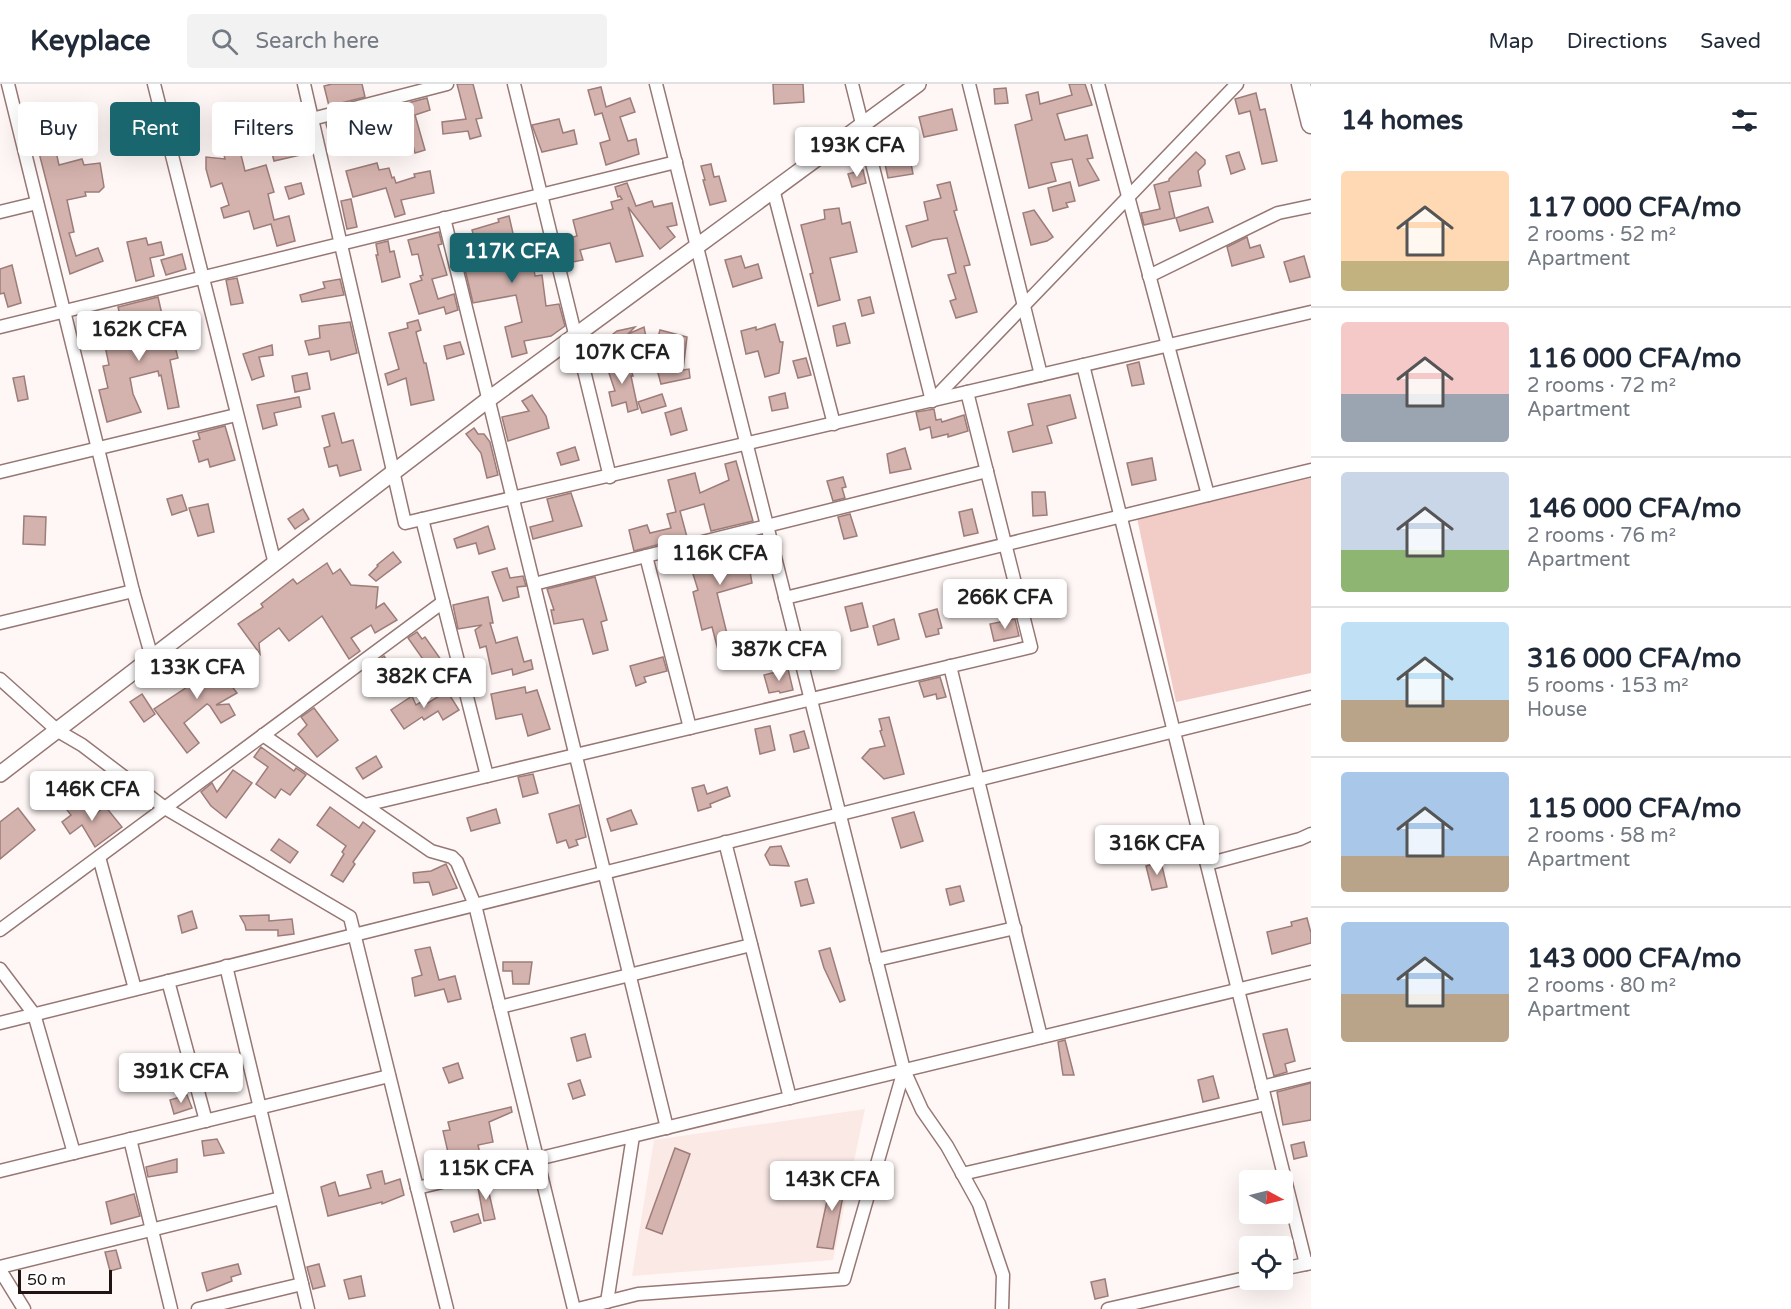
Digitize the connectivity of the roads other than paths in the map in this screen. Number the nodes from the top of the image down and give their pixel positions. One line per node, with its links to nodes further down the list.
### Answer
1 (8, 84): 22 (street)
2 (154, 84): 29 (street)
3 (304, 84): 13 (street)
4 (447, 84): 14 (street)
5 (514, 84): 20 (street)
6 (656, 84): 18 (street)
7 (852, 84): 15 (street)
8 (918, 84): 15 (main road)
9 (971, 84): 30 (street)
10 (1098, 84): 21 (street)
11 (1237, 84): 21 (street)
12 (1301, 84): 16 (highway)
13 (308, 102)
14 (315, 118)
15 (863, 124): 19 (main road); 40 (street)
16 (1311, 124)
17 (315, 132): 26 (street)
18 (676, 162): 20 (street); 27 (street)
19 (773, 189): 27 (main road); 42 (street)
20 (541, 194): 25 (street); 34 (street)
21 (1128, 197): 28 (street); 30 (street)
22 (38, 203): 24 (street); 31 (street)
23 (1311, 206): 28 (street)
24 (0, 212)
25 (444, 218): 26 (street); 39 (street)
26 (341, 243): 29 (street); 48 (street)
27 (697, 246): 34 (main road); 43 (street)
28 (1149, 276): 35 (street)
29 (202, 277): 31 (street); 41 (street)
30 (1024, 305): 37 (street); 40 (street)
31 (64, 311): 33 (street); 44 (street)
32 (1311, 312): 35 (street)
33 (0, 327)
34 (576, 336): 39 (main road); 49 (street)
35 (1168, 345): 36 (street); 50 (street)
36 (1083, 365): 37 (street); 52 (street)
37 (1041, 375): 38 (street)
38 (968, 392): 40 (street); 46 (street)
39 (489, 399): 48 (main road); 51 (street)
40 (932, 401): 42 (street)
41 (236, 416): 44 (street); 57 (street)
42 (834, 424): 43 (street)
43 (747, 444): 49 (street); 54 (street)
44 (98, 448): 47 (street); 59 (street)
45 (1311, 470): 50 (street)
46 (987, 471): 54 (street); 55 (street)
47 (0, 472)
48 (395, 472): 53 (street); 57 (main road)
49 (610, 477): 51 (street)
50 (1208, 495): 52 (street)
51 (513, 499): 53 (street); 58 (street)
52 (1120, 516): 55 (street); 70 (street)
53 (422, 519): 61 (street)
54 (767, 526): 56 (street); 60 (street)
55 (1005, 544): 60 (street); 64 (street)
56 (646, 556): 58 (street); 68 (street)
57 (274, 564): 63 (main road)
58 (534, 584): 72 (street)
59 (133, 591): 62 (street); 63 (street)
60 (785, 598): 67 (street)
61 (442, 602): 71 (street); 74 (street)
62 (0, 623)
63 (152, 658): 69 (main road)
64 (950, 666): 67 (street); 75 (street)
65 (0, 679): 69 (street)
66 (1311, 697): 70 (street)
67 (811, 699): 68 (street); 78 (street)
68 (690, 728): 72 (street)
69 (58, 731): 73 (main road); 77 (street)
70 (1174, 731): 75 (street); 82 (street)
71 (263, 735): 76 (street); 77 (street)
72 (576, 755): 74 (street); 83 (street)
73 (0, 774)
74 (487, 777): 76 (street)
75 (978, 779): 78 (street); 85 (street)
76 (365, 806): 84 (street)
77 (165, 808): 81 (street); 87 (street)
78 (839, 814): 80 (street); 89 (street)
79 (1311, 834): 82 (street)
80 (724, 842): 83 (street); 88 (street)
81 (99, 857): 86 (street); 95 (street)
82 (1207, 864): 96 (street)
83 (605, 872): 84 (street); 93 (street)
84 (475, 905): 87 (street); 97 (street)
85 (1015, 928): 89 (street); 100 (street)
86 (0, 930)
87 (354, 935): 90 (street); 103 (street)
88 (751, 945): 93 (street); 105 (street)
89 (876, 960): 101 (street)
90 (226, 966): 94 (street); 107 (street)
91 (0, 969): 98 (street)
92 (1311, 972): 96 (street)
93 (630, 975): 97 (street); 109 (street)
94 (168, 981): 95 (street); 108 (street)
95 (135, 989): 98 (street)
96 (1238, 989): 100 (street); 104 (street)
97 (500, 1007): 113 (street)
98 (34, 1014): 99 (street); 112 (street)
99 (0, 1023)
100 (1041, 1037): 101 (street)
101 (904, 1071): 105 (street); 115 (street); 124 (street)
102 (1311, 1075): 104 (street)
103 (389, 1076): 107 (street); 116 (street)
104 (1262, 1087): 106 (street)
105 (790, 1098): 109 (street)
106 (1266, 1104): 115 (street); 119 (street)
107 (260, 1107): 108 (street); 117 (street)
108 (206, 1121): 111 (street)
109 (667, 1128): 110 (street)
110 (633, 1136): 113 (street); 124 (street)
111 (130, 1139): 112 (street); 118 (street)
112 (74, 1153): 114 (street)
113 (537, 1159): 116 (street); 130 (street)
114 (0, 1171)
115 (962, 1174): 131 (street)
116 (417, 1188): 129 (street)
117 (282, 1198): 118 (street); 123 (street)
118 (152, 1229): 121 (street); 126 (street)
119 (1309, 1263): 120 (street)
120 (1293, 1267)
121 (0, 1268): 125 (street)
122 (1239, 1279): 132 (street)
123 (302, 1284): 127 (street); 128 (street)
124 (607, 1302): 130 (street)
125 (24, 1309)
126 (171, 1309)
127 (198, 1309)
128 (308, 1309)
129 (447, 1309)
130 (576, 1309)
131 (1002, 1309)
132 (1108, 1309)

